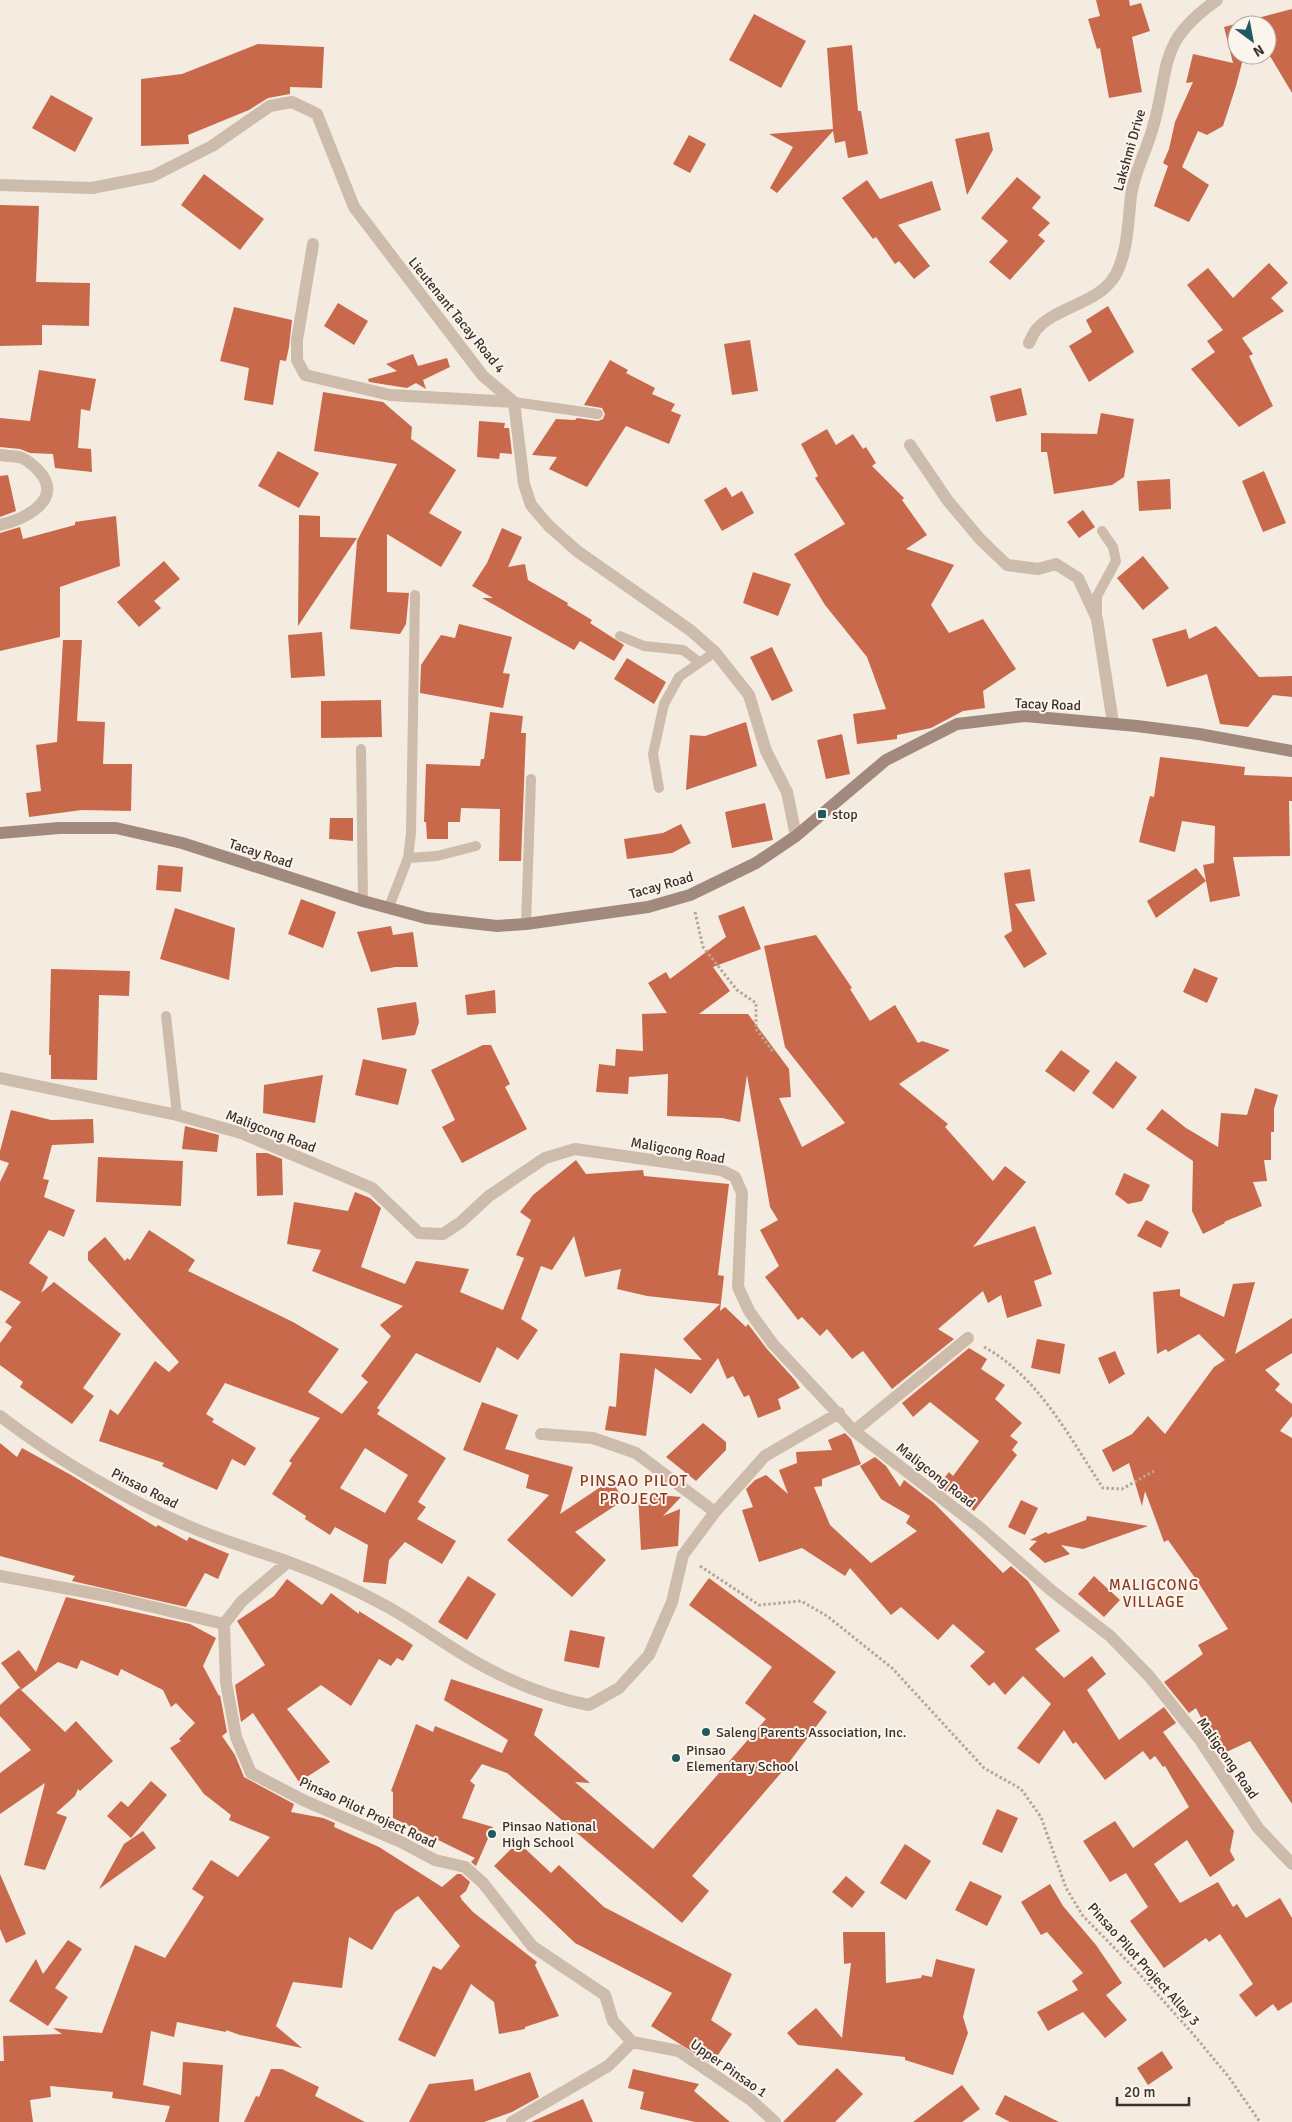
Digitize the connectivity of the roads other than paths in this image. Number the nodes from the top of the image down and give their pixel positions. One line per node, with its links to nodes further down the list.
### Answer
1 (1217, 0): 4 (street, Lakshmi Drive)
2 (0, 186): 5 (street, Lieutenant Tacay Road 4)
3 (313, 244): 5 (street)
4 (1029, 344)
5 (514, 402): 6 (lane); 14 (street)
6 (598, 414)
7 (910, 445): 12 (street)
8 (0, 455): 9 (street)
9 (0, 525)
10 (1102, 531): 12 (lane)
11 (415, 595): 24 (lane)
12 (1097, 620): 16 (street)
13 (620, 636): 15 (lane)
14 (715, 652): 15 (lane); 22 (street)
15 (699, 662): 20 (lane)
16 (1113, 723): 18 (main road, Tacay Road); 22 (main road, Tacay Road)
17 (361, 749): 25 (lane)
18 (1292, 751)
19 (530, 779): 27 (lane)
20 (658, 788)
21 (0, 833): 25 (main road, Tacay Road)
22 (796, 836): 27 (main road, Tacay Road)
23 (476, 846): 24 (lane)
24 (408, 858): 26 (lane)
25 (362, 901): 26 (main road, Tacay Road)
26 (389, 907): 27 (main road, Tacay Road)
27 (526, 924)
28 (166, 1016): 30 (lane)
29 (0, 1078): 30 (street, Maligcong Road)
30 (178, 1115): 32 (street, Maligcong Road)
31 (968, 1338): 34 (street)
32 (838, 1413): 34 (street, Maligcong Road); 36 (street)
33 (0, 1416): 37 (street, Pinsao Road)
34 (854, 1430): 40 (street, Maligcong Road)
35 (541, 1434): 36 (street)
36 (715, 1512): 37 (street)
37 (288, 1562): 39 (street)
38 (0, 1576): 39 (street)
39 (224, 1624): 41 (street, Pinsao Pilot Project Road)
40 (1292, 1864)
41 (632, 2042): 42 (street); 43 (street, Upper Pinsao 1)
42 (512, 2122)
43 (775, 2122)

